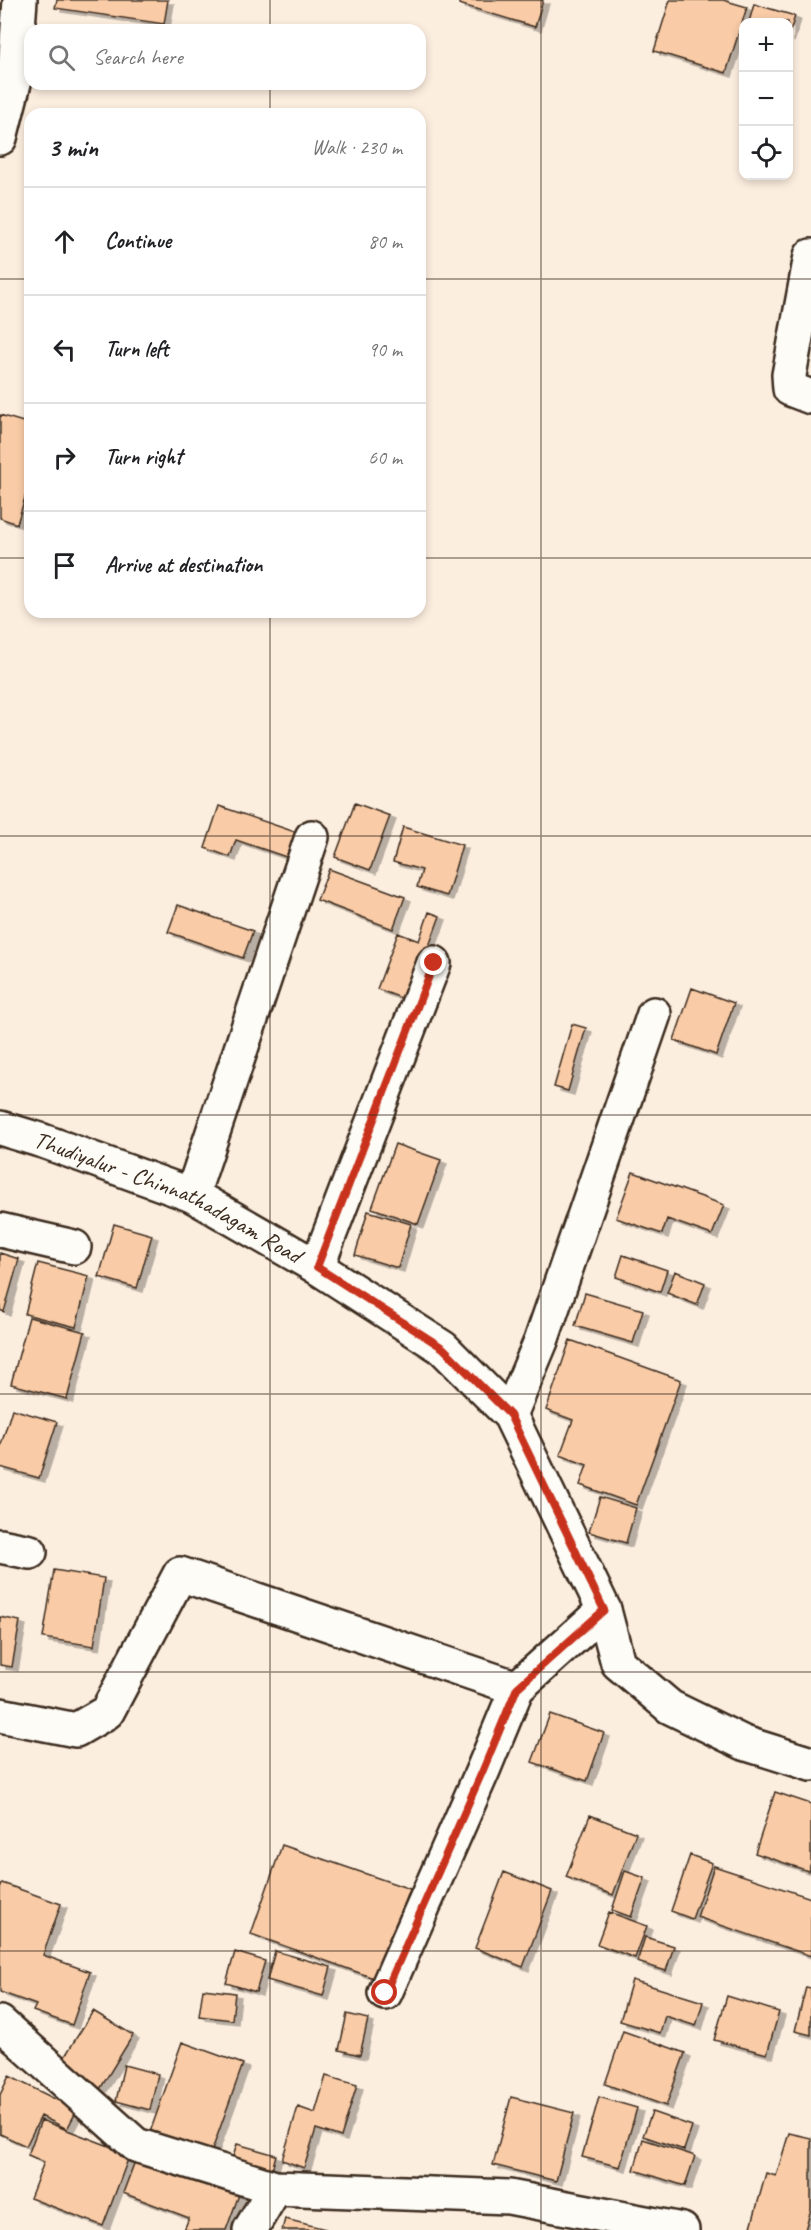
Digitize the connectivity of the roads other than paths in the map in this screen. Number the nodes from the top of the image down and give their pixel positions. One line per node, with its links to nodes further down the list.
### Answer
1 (20, 0): 2 (street)
2 (0, 138)
3 (811, 256): 4 (street)
4 (811, 397)
5 (312, 837): 9 (street)
6 (434, 963): 12 (street)
7 (654, 1014): 13 (street)
8 (0, 1128): 9 (street, Thudiyalur - Chinnathadagam Road)
9 (192, 1195): 12 (street, Thudiyalur - Chinnathadagam Road)
10 (0, 1230): 11 (street)
11 (74, 1247)
12 (317, 1267): 13 (street, Thudiyalur - Chinnathadagam Road)
13 (510, 1415): 14 (street, Thudiyalur - Chinnathadagam Road)
14 (604, 1610): 15 (street); 17 (street, Thudiyalur - Chinnathadagam Road)
15 (517, 1688): 16 (street); 18 (street)
16 (0, 1715)
17 (811, 1764)
18 (385, 1993)
19 (0, 2023): 20 (street)
20 (275, 2188): 21 (street); 22 (street)
21 (250, 2230)
22 (682, 2230)

